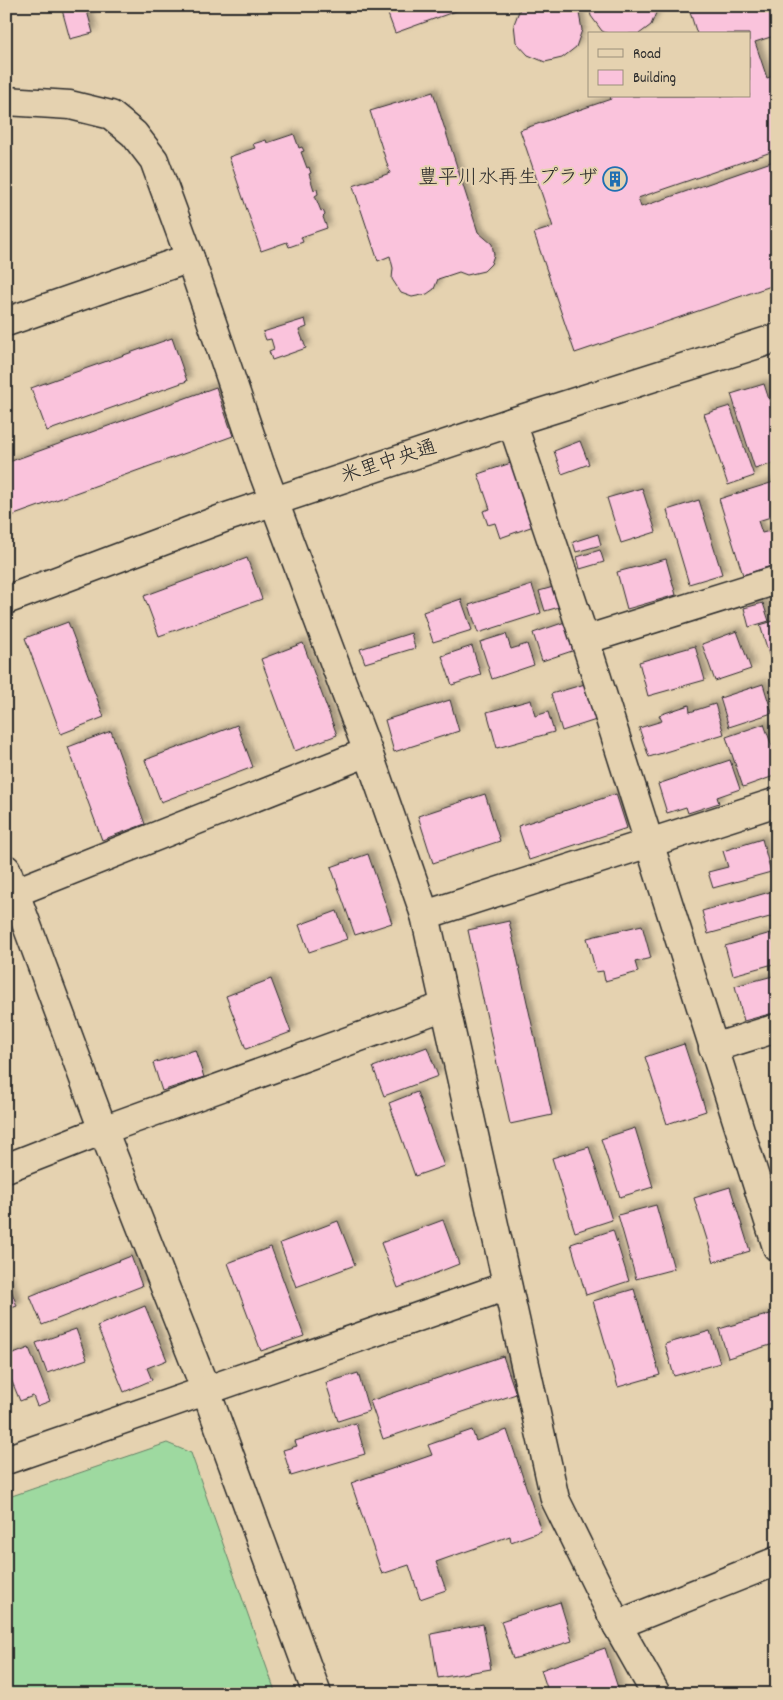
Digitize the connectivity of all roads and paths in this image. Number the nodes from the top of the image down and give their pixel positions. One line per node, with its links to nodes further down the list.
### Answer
1 (6, 101): 2 (street)
2 (190, 258): 3 (street); 6 (street)
3 (6, 322)
4 (777, 338): 5 (street, 米里中央通)
5 (512, 422): 6 (street, 米里中央通); 9 (street)
6 (274, 501): 8 (street, 米里中央通); 10 (street)
7 (777, 580): 9 (street)
8 (6, 600)
9 (584, 640): 12 (street)
10 (368, 752): 13 (street); 14 (street)
11 (777, 802): 12 (street)
12 (648, 842): 14 (street); 17 (street)
13 (9, 886): 18 (street)
14 (425, 915): 15 (street)
15 (445, 1006): 18 (street); 21 (street)
16 (777, 1028): 17 (street)
17 (714, 1048): 20 (street)
18 (103, 1130): 19 (street); 22 (street)
19 (6, 1168)
20 (777, 1247)
21 (507, 1286): 22 (street); 25 (street)
22 (206, 1391): 23 (street); 26 (street)
23 (6, 1460)
24 (777, 1561): 25 (street)
25 (617, 1624): 27 (street)
26 (317, 1694)
27 (656, 1694)

